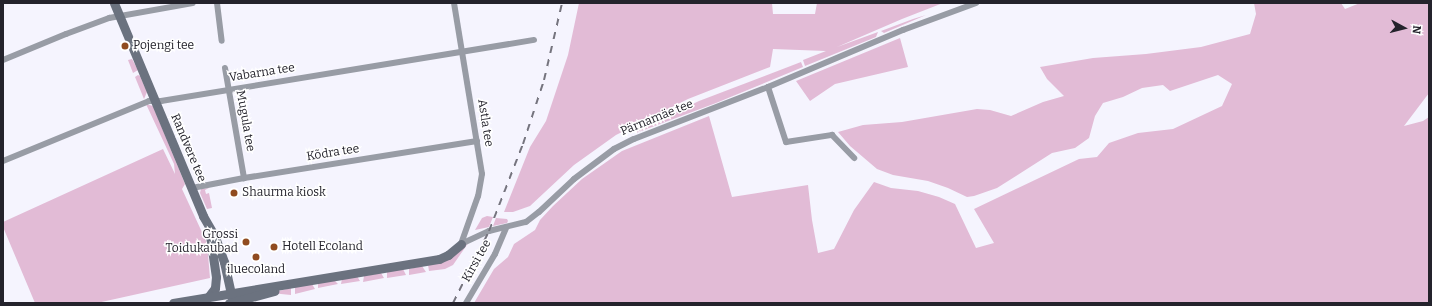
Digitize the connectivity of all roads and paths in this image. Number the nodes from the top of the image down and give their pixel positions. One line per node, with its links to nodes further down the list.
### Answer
1 (114, 3): 6 (main road, Randvere tee)
2 (192, 3): 6 (street)
3 (216, 3): 8 (street)
4 (454, 3): 9 (street, Astla tee)
5 (976, 3): 12 (street, Pärnamäe tee)
6 (119, 16): 10 (street); 14 (main road, Randvere tee)
7 (534, 40): 9 (street, Vabarna tee)
8 (222, 41)
9 (462, 52): 13 (street, Vabarna tee); 15 (street, Astla tee)
10 (3, 60)
11 (225, 68): 13 (street, Mugula tee)
12 (768, 87): 16 (street); 21 (street, Pärnamäe tee)
13 (229, 90): 14 (street, Vabarna tee); 18 (street, Mugula tee)
14 (155, 101): 17 (street, Vabarna tee); 19 (main road, Randvere tee)
15 (477, 141): 18 (street, Kõdra tee); 22 (street, Astla tee)
16 (854, 158)
17 (3, 161)
18 (244, 178): 19 (street, Kõdra tee)
19 (192, 188): 20 (main road, Randvere tee)
20 (208, 228): 24 (main road, Randvere tee); 25 (main road)
21 (506, 228): 22 (street, Pärnamäe tee); 28 (street, Kirsi tee)
22 (461, 244): 23 (main road, Pärnamäe tee)
23 (293, 284): 24 (main road, Pärnamäe tee); 27 (main road, Pärnamäe tee)
24 (232, 292): 25 (main road, Pärnamäe tee); 27 (main road, Randvere tee)
25 (209, 296): 26 (main road, Pärnamäe tee)
26 (173, 303)
27 (231, 303)
28 (466, 303)

